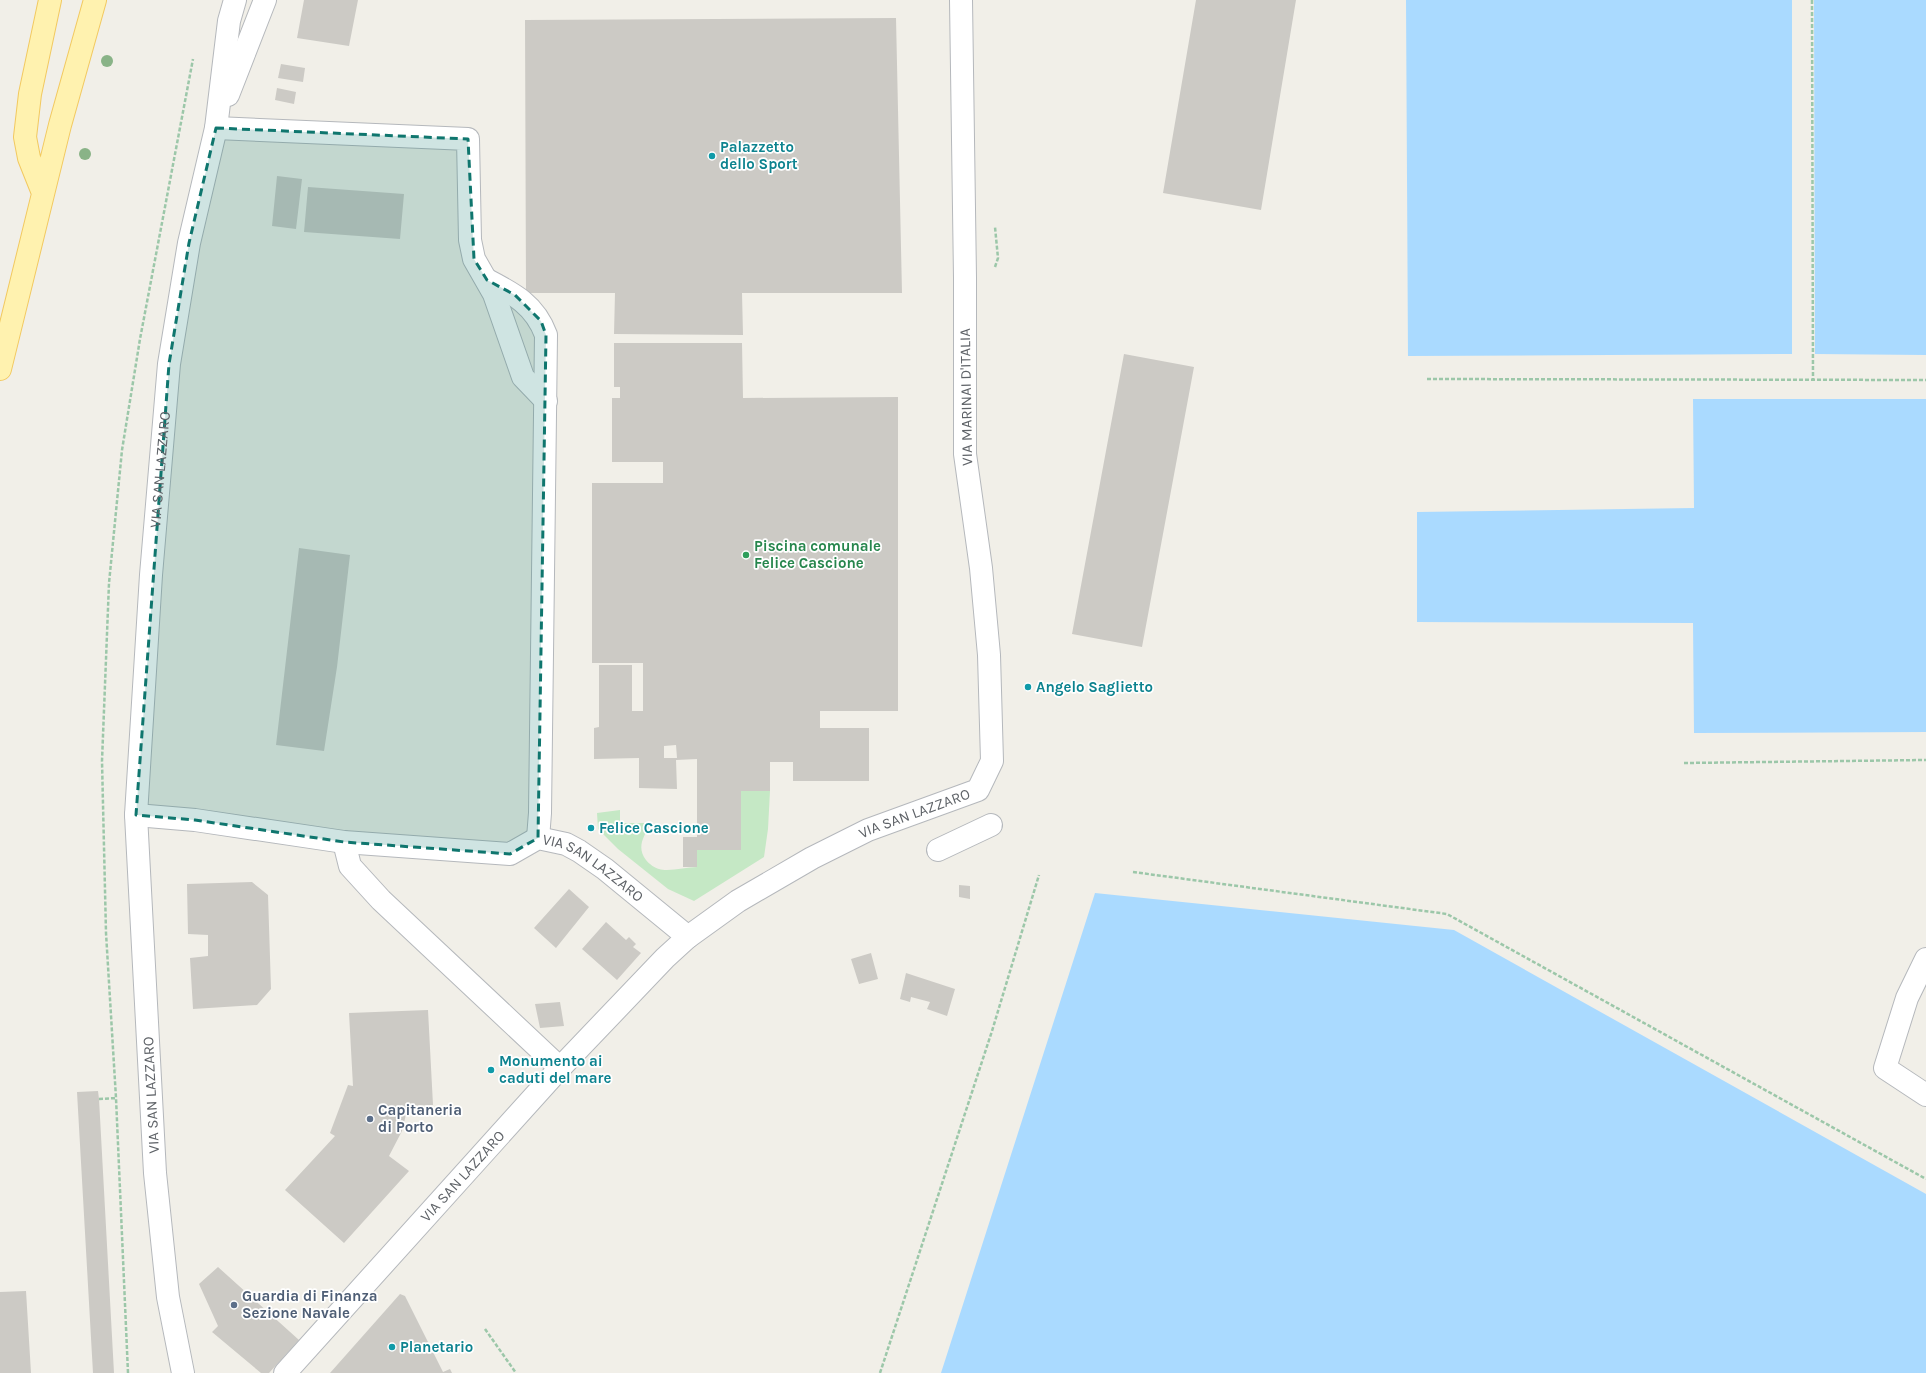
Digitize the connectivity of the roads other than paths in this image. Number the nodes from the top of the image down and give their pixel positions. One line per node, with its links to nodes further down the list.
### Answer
1 (50, 0): 8 (main road)
2 (95, 0): 6 (main road)
3 (236, 0): 7 (street, VIA SAN LAZZARO)
4 (265, 0): 7 (street, VIA SAN LAZZARO)
5 (961, 0): 13 (street, VIA MARINAI D'ITALIA)
6 (60, 125): 8 (main road); 9 (main road)
7 (216, 128): 10 (street); 14 (street, VIA SAN LAZZARO)
8 (25, 138): 9 (main road)
9 (43, 193): 11 (main road)
10 (487, 280): 12 (street); 12 (street)
11 (0, 369)
12 (546, 401): 16 (street)
13 (978, 790): 19 (street, VIA SAN LAZZARO)
14 (136, 815): 17 (street, VIA SAN LAZZARO); 23 (street, VIA SAN LAZZARO)
15 (991, 825): 18 (street)
16 (538, 838): 17 (street, VIA SAN LAZZARO); 19 (street, VIA SAN LAZZARO)
17 (344, 842): 21 (street)
18 (938, 850)
19 (688, 937): 21 (street, VIA SAN LAZZARO)
20 (1926, 958): 22 (street)
21 (560, 1068): 24 (street, VIA SAN LAZZARO)
22 (1926, 1095)
23 (183, 1373)
24 (285, 1373)

